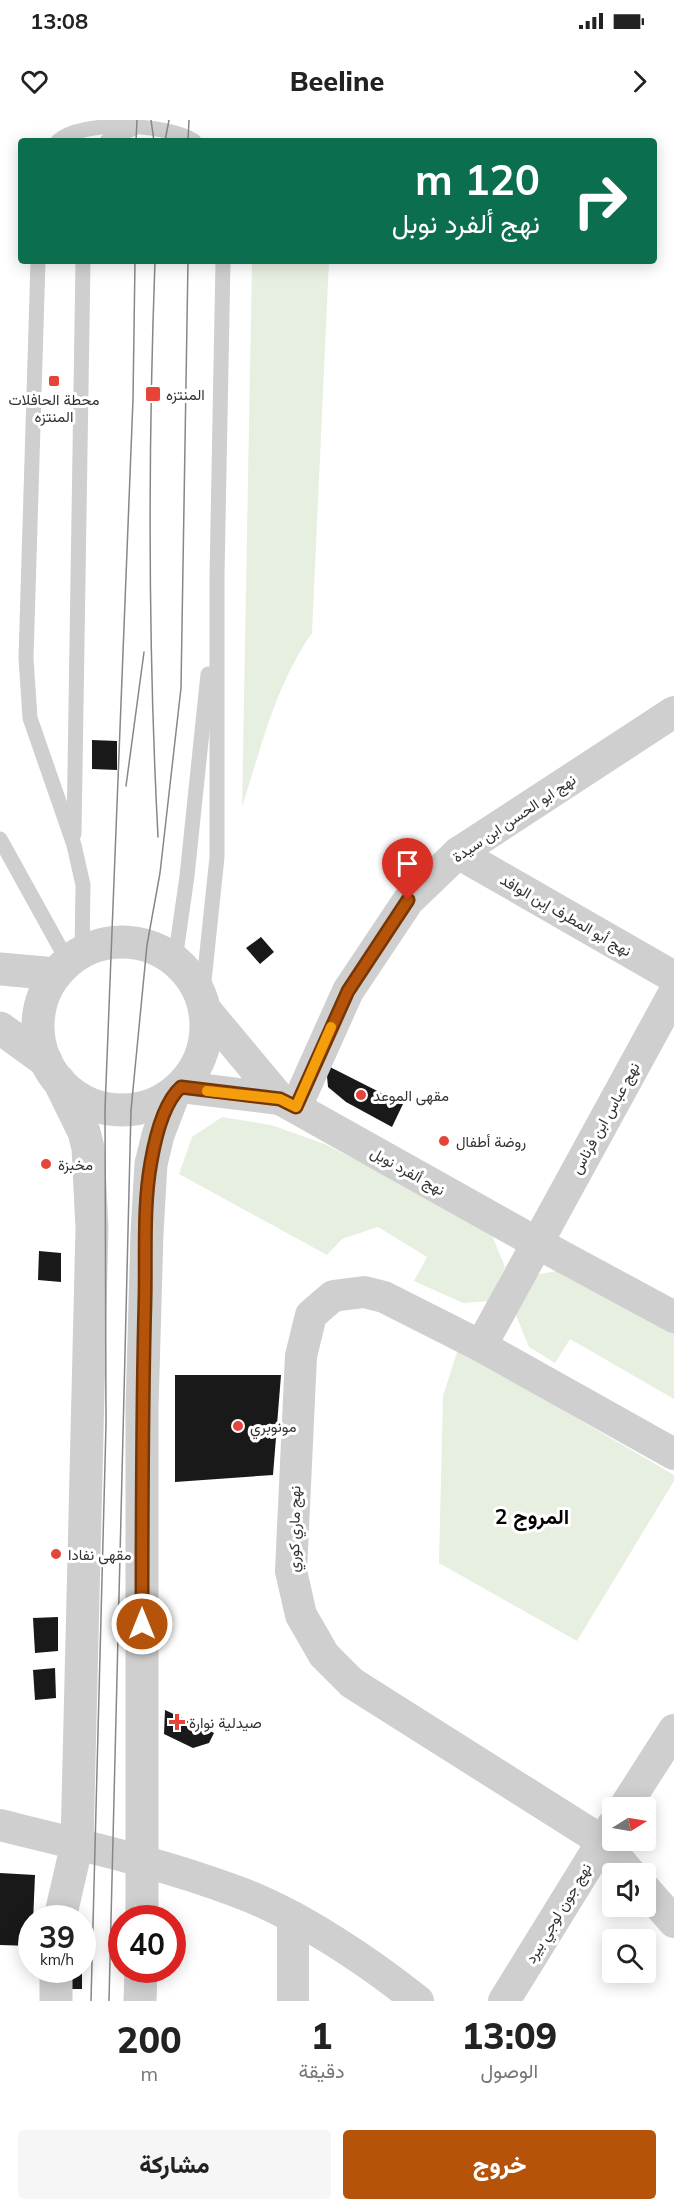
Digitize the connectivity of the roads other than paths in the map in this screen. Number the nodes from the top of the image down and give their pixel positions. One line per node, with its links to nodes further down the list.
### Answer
1 (136, 126): 2 (lane); 3 (lane); 4 (lane)
2 (61, 138)
3 (113, 138)
4 (185, 138)
5 (38, 264): 11 (lane)
6 (83, 264): 11 (lane)
7 (223, 264): 8 (lane)
8 (217, 576): 13 (lane); 18 (lane)
9 (674, 712): 12 (street, نهج ابو الحسن ابن سيدة)
10 (0, 839): 14 (lane)
11 (74, 845): 14 (lane)
12 (458, 853): 16 (street, نهج أبو المطرف إبن الوافد); 22 (street, نهج ابو الحسن ابن سيدة)
13 (175, 960): 14 (street); 18 (street)
14 (68, 963): 15 (street); 20 (street)
15 (0, 969)
16 (674, 976)
17 (674, 993): 23 (street, نهج عباس ابن فرناس)
18 (203, 1004): 21 (street); 22 (street, نهج ألفرد نوبل)
19 (0, 1028): 20 (street)
20 (52, 1071): 21 (street); 32 (street)
21 (177, 1090): 22 (street, نهج ألفرد نوبل); 33 (street)
22 (288, 1103): 23 (street, نهج ألفرد نوبل)
23 (537, 1243): 24 (street, نهج ألفرد نوبل); 25 (street)
24 (674, 1317)
25 (481, 1346): 26 (street); 30 (street, نهج ماري كوري)
26 (674, 1454)
27 (674, 1730): 28 (street)
28 (631, 1797)
29 (0, 1825): 32 (street)
30 (602, 1830)
31 (602, 1841): 45 (street, نهج جون لوجي بيرد)
32 (77, 1844): 33 (street); 35 (street)
33 (143, 1863): 36 (street); 37 (street)
34 (656, 1902): 38 (street)
35 (63, 1905)
36 (142, 1905)
37 (294, 1917): 43 (street); 44 (street)
38 (674, 1922)
39 (56, 1983): 41 (street)
40 (141, 1983): 42 (street)
41 (56, 2001)
42 (140, 2001)
43 (293, 2001)
44 (418, 2001)
45 (504, 2001)

